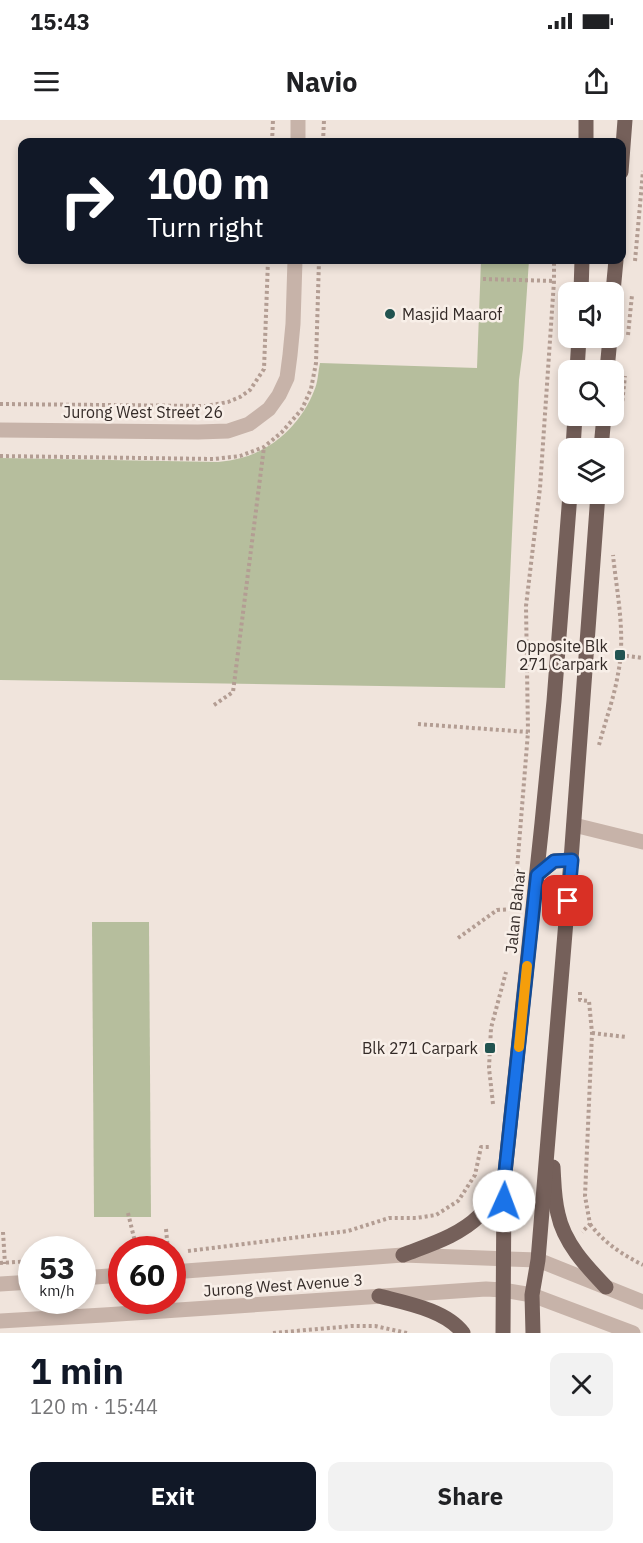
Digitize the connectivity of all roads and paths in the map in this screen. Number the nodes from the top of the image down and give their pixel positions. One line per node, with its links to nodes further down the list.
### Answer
1 (273, 120): 6 (path)
2 (298, 120): 7 (street)
3 (324, 120): 8 (path)
4 (586, 120): 9 (main road)
5 (625, 120): 10 (main road)
6 (272, 138)
7 (298, 138)
8 (323, 138)
9 (586, 138)
10 (624, 138)
11 (643, 171): 12 (path)
12 (635, 263)
13 (268, 264): 26 (path)
14 (295, 264): 27 (street, Jurong West Street 26)
15 (554, 264): 19 (path)
16 (582, 264): 20 (main road)
17 (616, 264): 21 (main road)
18 (483, 279): 19 (path)
19 (554, 281): 35 (path)
20 (581, 282)
21 (614, 282)
22 (633, 286): 23 (path)
23 (628, 344)
24 (626, 367): 25 (path)
25 (624, 385)
26 (0, 404)
27 (0, 430)
28 (264, 447): 33 (path)
29 (569, 504): 39 (main road, Jalan Bahar)
30 (597, 504): 36 (main road)
31 (620, 655): 32 (path)
32 (643, 658)
33 (214, 705)
34 (418, 724): 35 (path)
35 (528, 732): 40 (path)
36 (574, 825): 37 (street); 38 (main road)
37 (643, 842)
38 (572, 860): 39 (main road); 47 (main road)
39 (537, 875): 49 (main road, Jalan Bahar)
40 (515, 887)
41 (513, 918): 42 (path)
42 (458, 938)
43 (507, 971): 46 (path)
44 (592, 1033): 45 (path)
45 (626, 1037)
46 (494, 1113)
47 (549, 1132): 59 (main road); 66 (main road)
48 (497, 1147): 56 (path)
49 (504, 1182): 57 (main road); 58 (main road, Jalan Bahar)
50 (128, 1213): 54 (path)
51 (590, 1224): 62 (path)
52 (166, 1229): 55 (path)
53 (3, 1232): 61 (path)
54 (134, 1236)
55 (167, 1236)
56 (186, 1251)
57 (403, 1255): 58 (street, Jurong West Avenue 3); 63 (street, Jurong West Avenue 3)
58 (503, 1258): 59 (street, Jurong West Avenue 3); 67 (main road, Jalan Bahar)
59 (538, 1260): 66 (street, Jurong West Avenue 3); 68 (main road)
60 (18, 1262): 61 (path)
61 (3, 1264)
62 (643, 1265)
63 (186, 1271)
64 (18, 1283): 65 (street)
65 (0, 1284)
66 (606, 1287): 70 (street, Jurong West Avenue 3)
67 (503, 1290): 68 (street, Jurong West Avenue 3); 69 (street, Jurong West Avenue 3); 75 (main road, Jalan Bahar)
68 (532, 1295): 76 (main road); 77 (street, Jurong West Avenue 3)
69 (380, 1296): 71 (street, Jurong West Avenue 3); 74 (main road)
70 (643, 1302)
71 (0, 1321)
72 (273, 1333): 73 (path)
73 (407, 1333)
74 (463, 1333)
75 (503, 1333)
76 (533, 1333)
77 (633, 1333)

